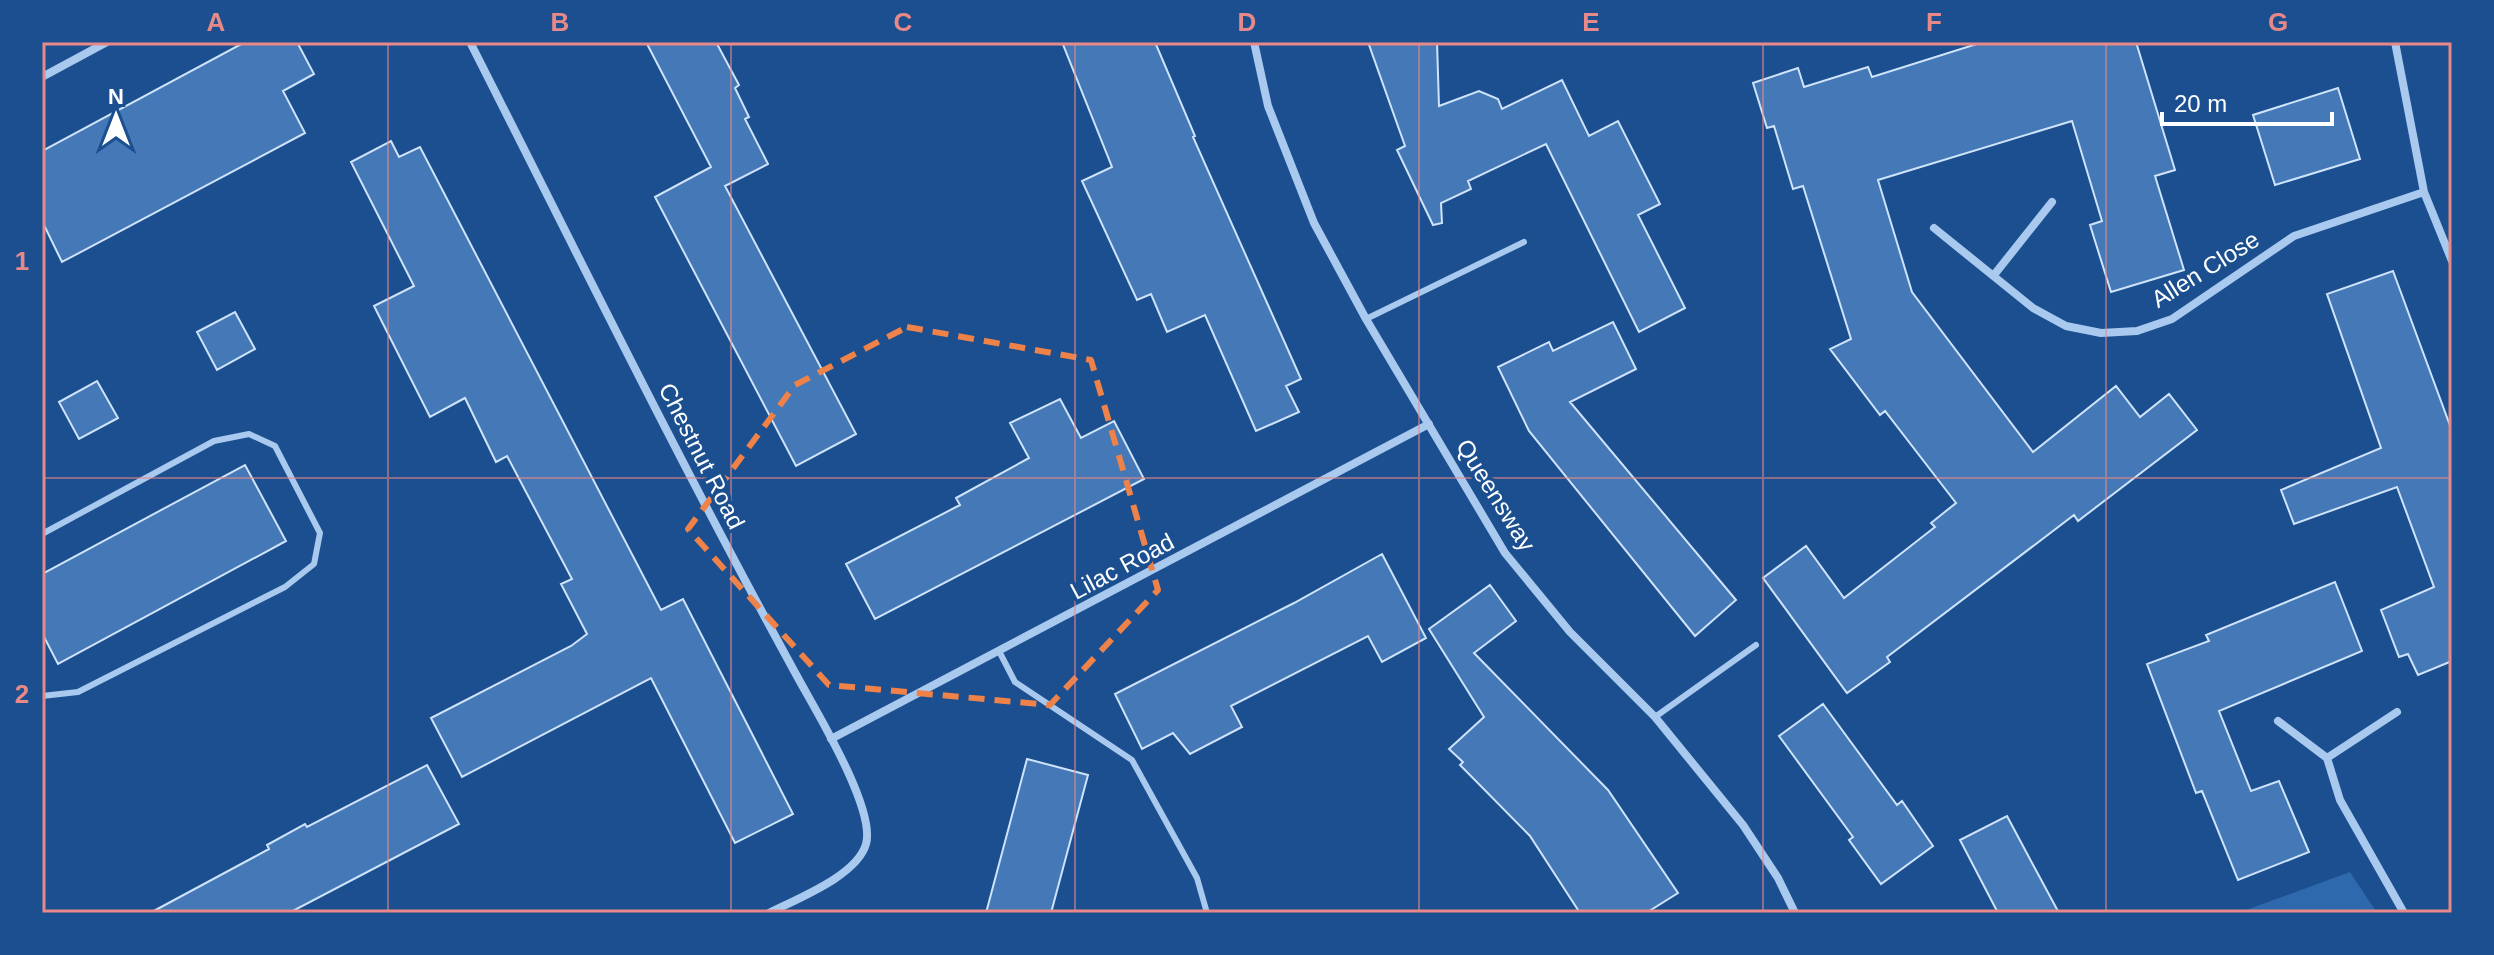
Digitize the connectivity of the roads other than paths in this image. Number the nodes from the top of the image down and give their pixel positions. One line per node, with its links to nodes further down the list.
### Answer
1 (107, 42): 5 (street)
2 (470, 42): 21 (street, Chestnut Road)
3 (1254, 42): 12 (street, Queensway)
4 (2395, 42): 6 (street)
5 (42, 77)
6 (2424, 192): 10 (street); 11 (street, Allen Close)
7 (2052, 202): 11 (street)
8 (1934, 228): 11 (street, Allen Close)
9 (1524, 242): 12 (lane)
10 (2452, 261)
11 (1994, 275)
12 (1366, 319): 13 (street, Queensway)
13 (1429, 424): 16 (street, Lilac Road); 19 (street, Queensway)
14 (42, 534): 17 (lane)
15 (1756, 645): 19 (lane)
16 (1000, 653): 21 (street, Lilac Road); 24 (lane)
17 (42, 696)
18 (2397, 712): 22 (street)
19 (1655, 717): 25 (street, Queensway)
20 (2278, 721): 22 (street)
21 (831, 739): 23 (street, Chestnut Road)
22 (2327, 758): 26 (street)
23 (769, 913)
24 (1207, 913)
25 (1795, 913)
26 (2404, 913)

